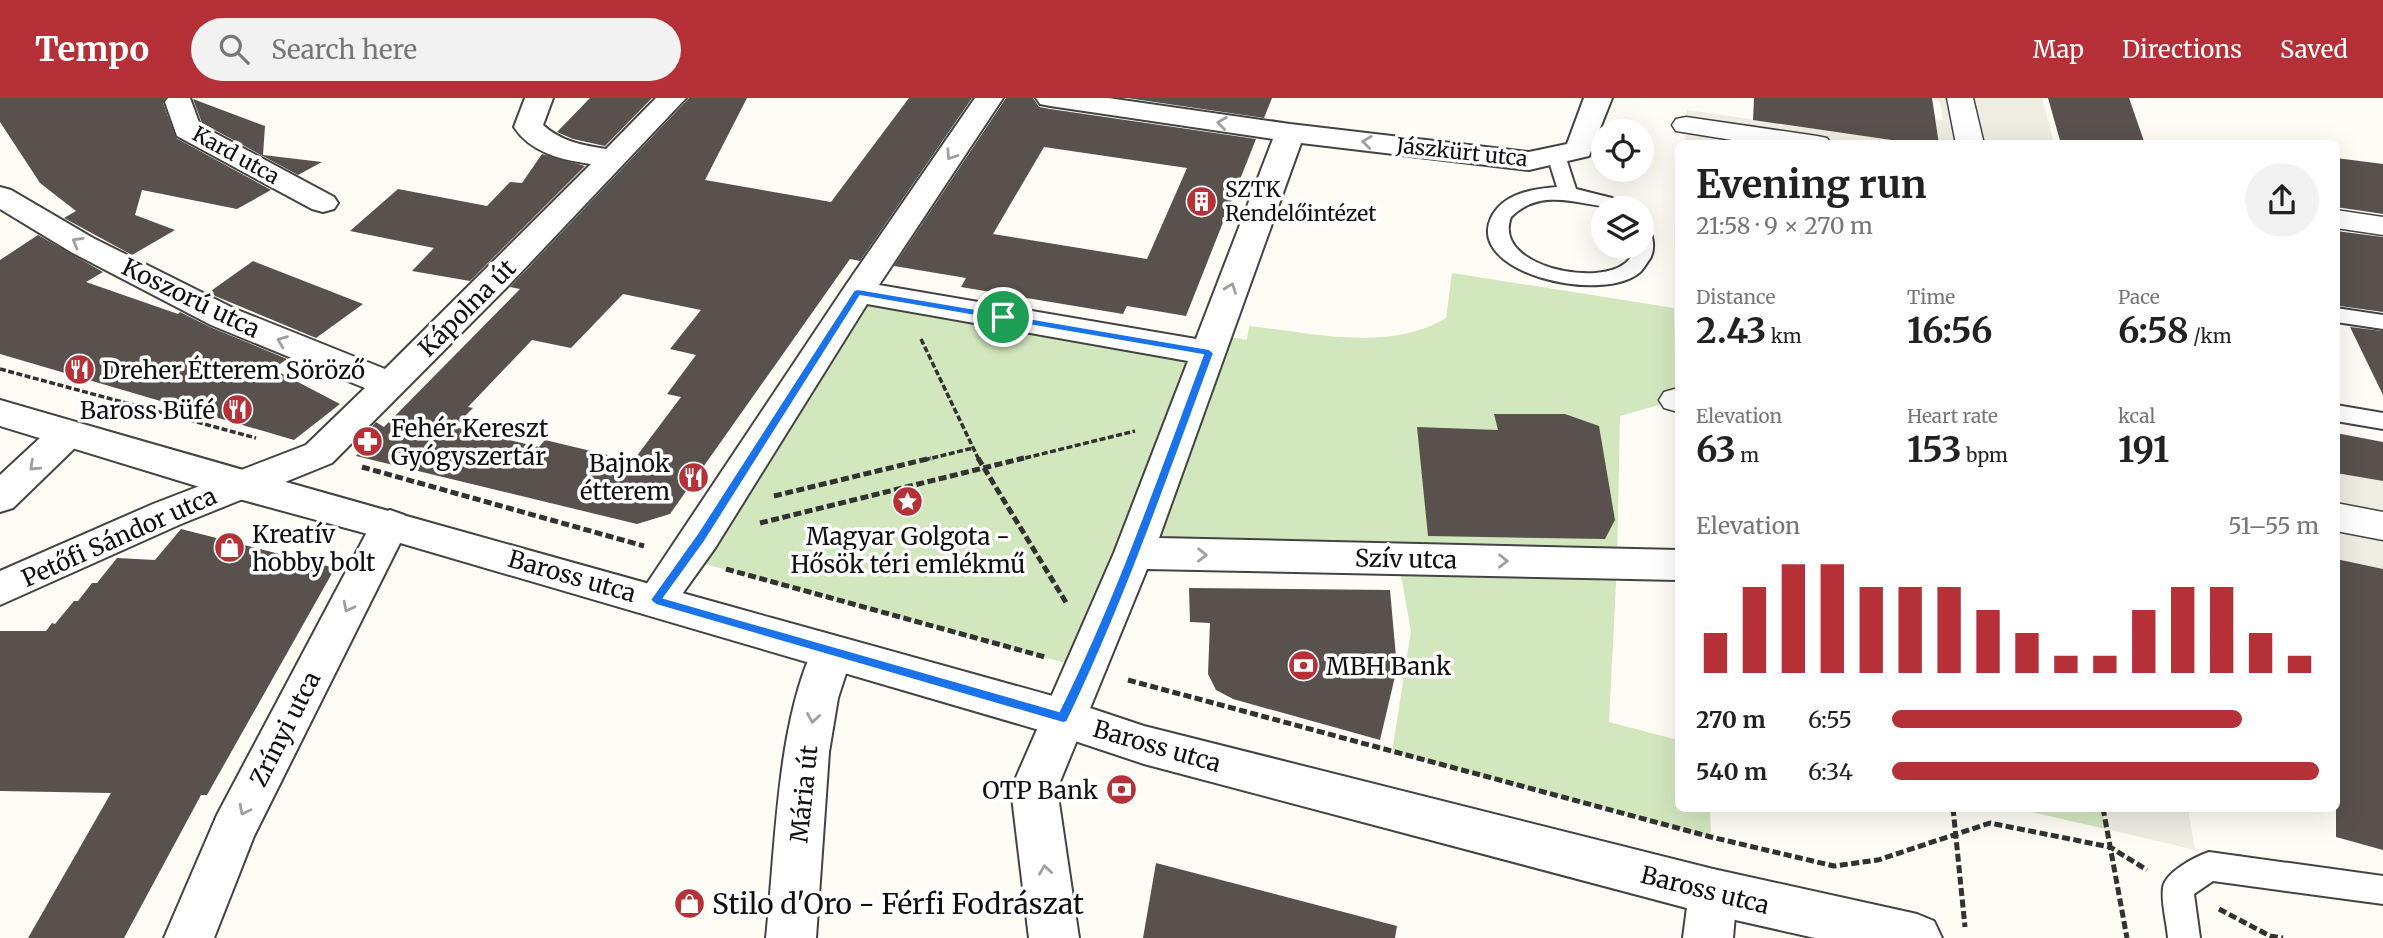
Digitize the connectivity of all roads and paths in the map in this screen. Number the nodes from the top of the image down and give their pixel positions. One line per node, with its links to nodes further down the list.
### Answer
1 (539, 98): 13 (street)
2 (673, 98): 13 (street, Kápolna út)
3 (989, 98): 21 (street, one-way to 21)
4 (1050, 98): 9 (street, Jászkürt utca, one-way to 4)
5 (1598, 98): 12 (street)
6 (1960, 98): 11 (street)
7 (175, 99): 17 (street, Kard utca)
8 (1686, 125): 10 (street)
9 (1290, 133): 12 (street, Jászkürt utca, one-way to 9); 25 (street, one-way to 9)
10 (1789, 140)
11 (1969, 140)
12 (1568, 152): 14 (lane)
13 (614, 159): 27 (street, Kápolna út)
14 (1568, 193): 16 (lane); 20 (lane)
15 (0, 196): 27 (street, Koszorú utca, one-way to 15)
16 (1591, 198)
17 (323, 203)
18 (2340, 220): 19 (street)
19 (2383, 226)
20 (1640, 259)
21 (858, 292): 22 (street); 39 (street)
22 (903, 300): 25 (street); 34 (path)
23 (2340, 316): 24 (lane)
24 (2383, 322)
25 (1209, 353): 30 (street)
26 (0, 369): 32 (path)
27 (391, 385): 36 (street, Kápolna út)
28 (0, 413): 33 (street, Baross utca)
29 (2340, 414): 31 (lane)
30 (1184, 419): 35 (path); 42 (street)
31 (2383, 421)
32 (204, 424)
33 (67, 434): 36 (street, Baross utca); 37 (street, one-way to 37)
34 (974, 448): 35 (path); 39 (path)
35 (983, 468): 39 (path); 46 (path)
36 (239, 485): 40 (street, Baross utca); 44 (street, Petőfi Sándor utca)
37 (0, 498)
38 (2340, 518): 41 (street)
39 (710, 524): 45 (street)
40 (390, 525): 45 (street, Baross utca); 57 (street, Zrínyi utca, one-way to 57)
41 (2383, 526)
42 (1134, 553): 43 (street, Szív utca, one-way to 43); 46 (street)
43 (1675, 565)
44 (0, 589)
45 (656, 600): 47 (street, Baross utca)
46 (1094, 649): 48 (street)
47 (832, 652): 48 (street, Baross utca); 58 (street, Mária út, one-way to 58)
48 (1063, 718): 56 (street, Baross utca); 59 (street, one-way to 48)
49 (1953, 812): 51 (path)
50 (2104, 812): 52 (path)
51 (1955, 833): 52 (path); 53 (path); 61 (path)
52 (2110, 847): 54 (path); 62 (path)
53 (1835, 866)
54 (2178, 888): 55 (lane); 63 (lane); 64 (path)
55 (2383, 890)
56 (1710, 915): 60 (street, Baross utca)
57 (189, 938)
58 (791, 938)
59 (1054, 938)
60 (1917, 938)
61 (1966, 938)
62 (2127, 938)
63 (2184, 938)
64 (2283, 938)

